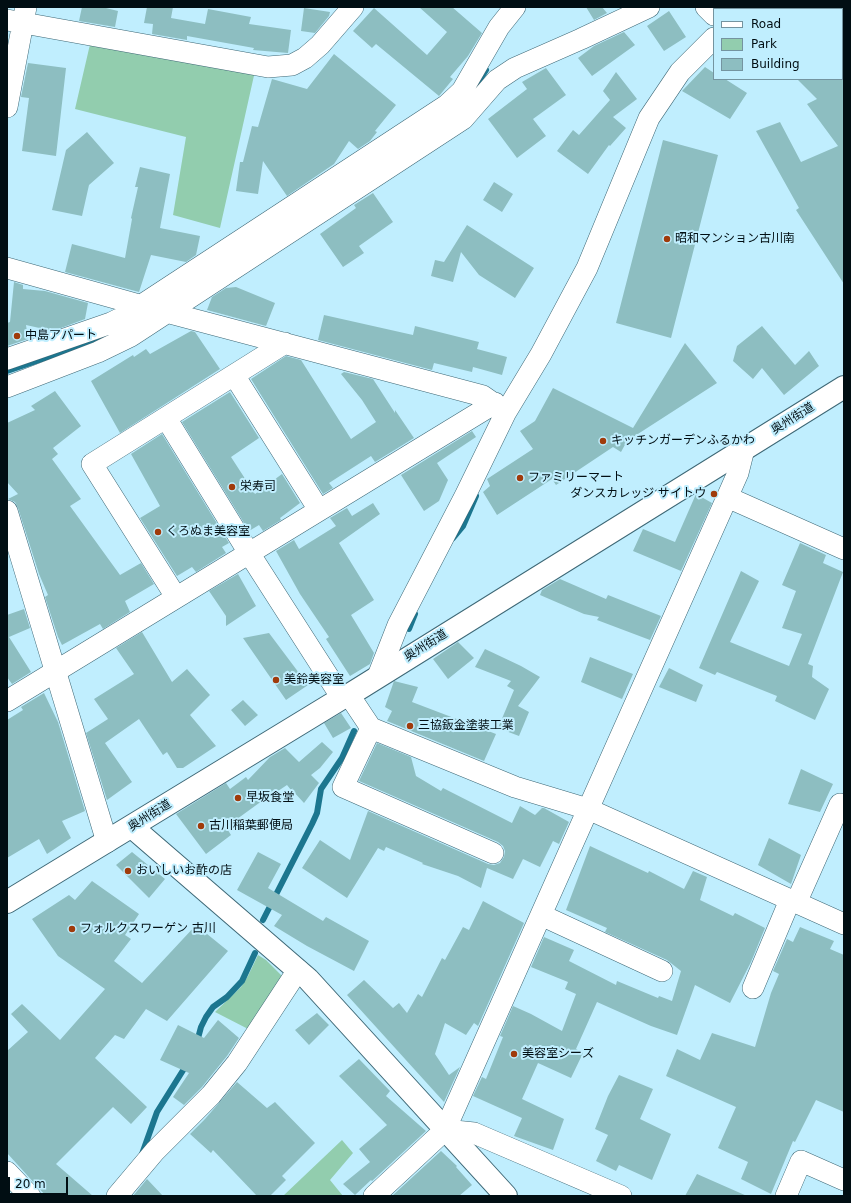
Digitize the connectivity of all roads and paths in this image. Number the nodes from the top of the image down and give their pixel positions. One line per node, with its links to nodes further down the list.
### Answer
1 (353, 7): 6 (street)
2 (515, 7): 10 (street)
3 (649, 7): 10 (street)
4 (706, 7): 5 (street)
5 (713, 15)
6 (18, 16): 8 (street)
7 (713, 39): 16 (street)
8 (7, 107)
9 (7, 268): 10 (street)
10 (153, 308): 11 (street); 12 (street); 14 (street)
11 (285, 343): 13 (street); 16 (street)
12 (7, 359)
13 (234, 375): 17 (street); 20 (street)
14 (7, 387)
15 (844, 388): 18 (street, 奥州街道)
16 (500, 407): 20 (street); 26 (street)
17 (166, 418): 23 (street); 24 (street)
18 (744, 450): 19 (street); 26 (street, 奥州街道)
19 (727, 497): 22 (street); 31 (street)
20 (319, 510): 23 (street)
21 (7, 511): 25 (street)
22 (844, 549)
23 (249, 553): 24 (street); 27 (street)
24 (176, 597): 25 (street)
25 (55, 670): 28 (street); 33 (street)
26 (378, 676): 27 (street, 奥州街道)
27 (345, 696): 29 (street); 32 (street, 奥州街道)
28 (7, 701)
29 (371, 728): 31 (street); 34 (street)
30 (840, 804): 36 (street)
31 (588, 809): 36 (street); 37 (street)
32 (132, 827): 33 (street, 奥州街道); 39 (street)
33 (107, 842): 35 (street, 奥州街道)
34 (493, 853)
35 (7, 902)
36 (793, 902): 38 (street); 41 (street)
37 (541, 915): 40 (street); 42 (street)
38 (844, 924)
39 (298, 970): 42 (street); 46 (street)
40 (662, 971)
41 (753, 988)
42 (445, 1130): 47 (street); 48 (street); 49 (street)
43 (7, 1172): 45 (street)
44 (844, 1180): 50 (street)
45 (30, 1196)
46 (117, 1196)
47 (374, 1196)
48 (506, 1196)
49 (621, 1196)
50 (786, 1196)

